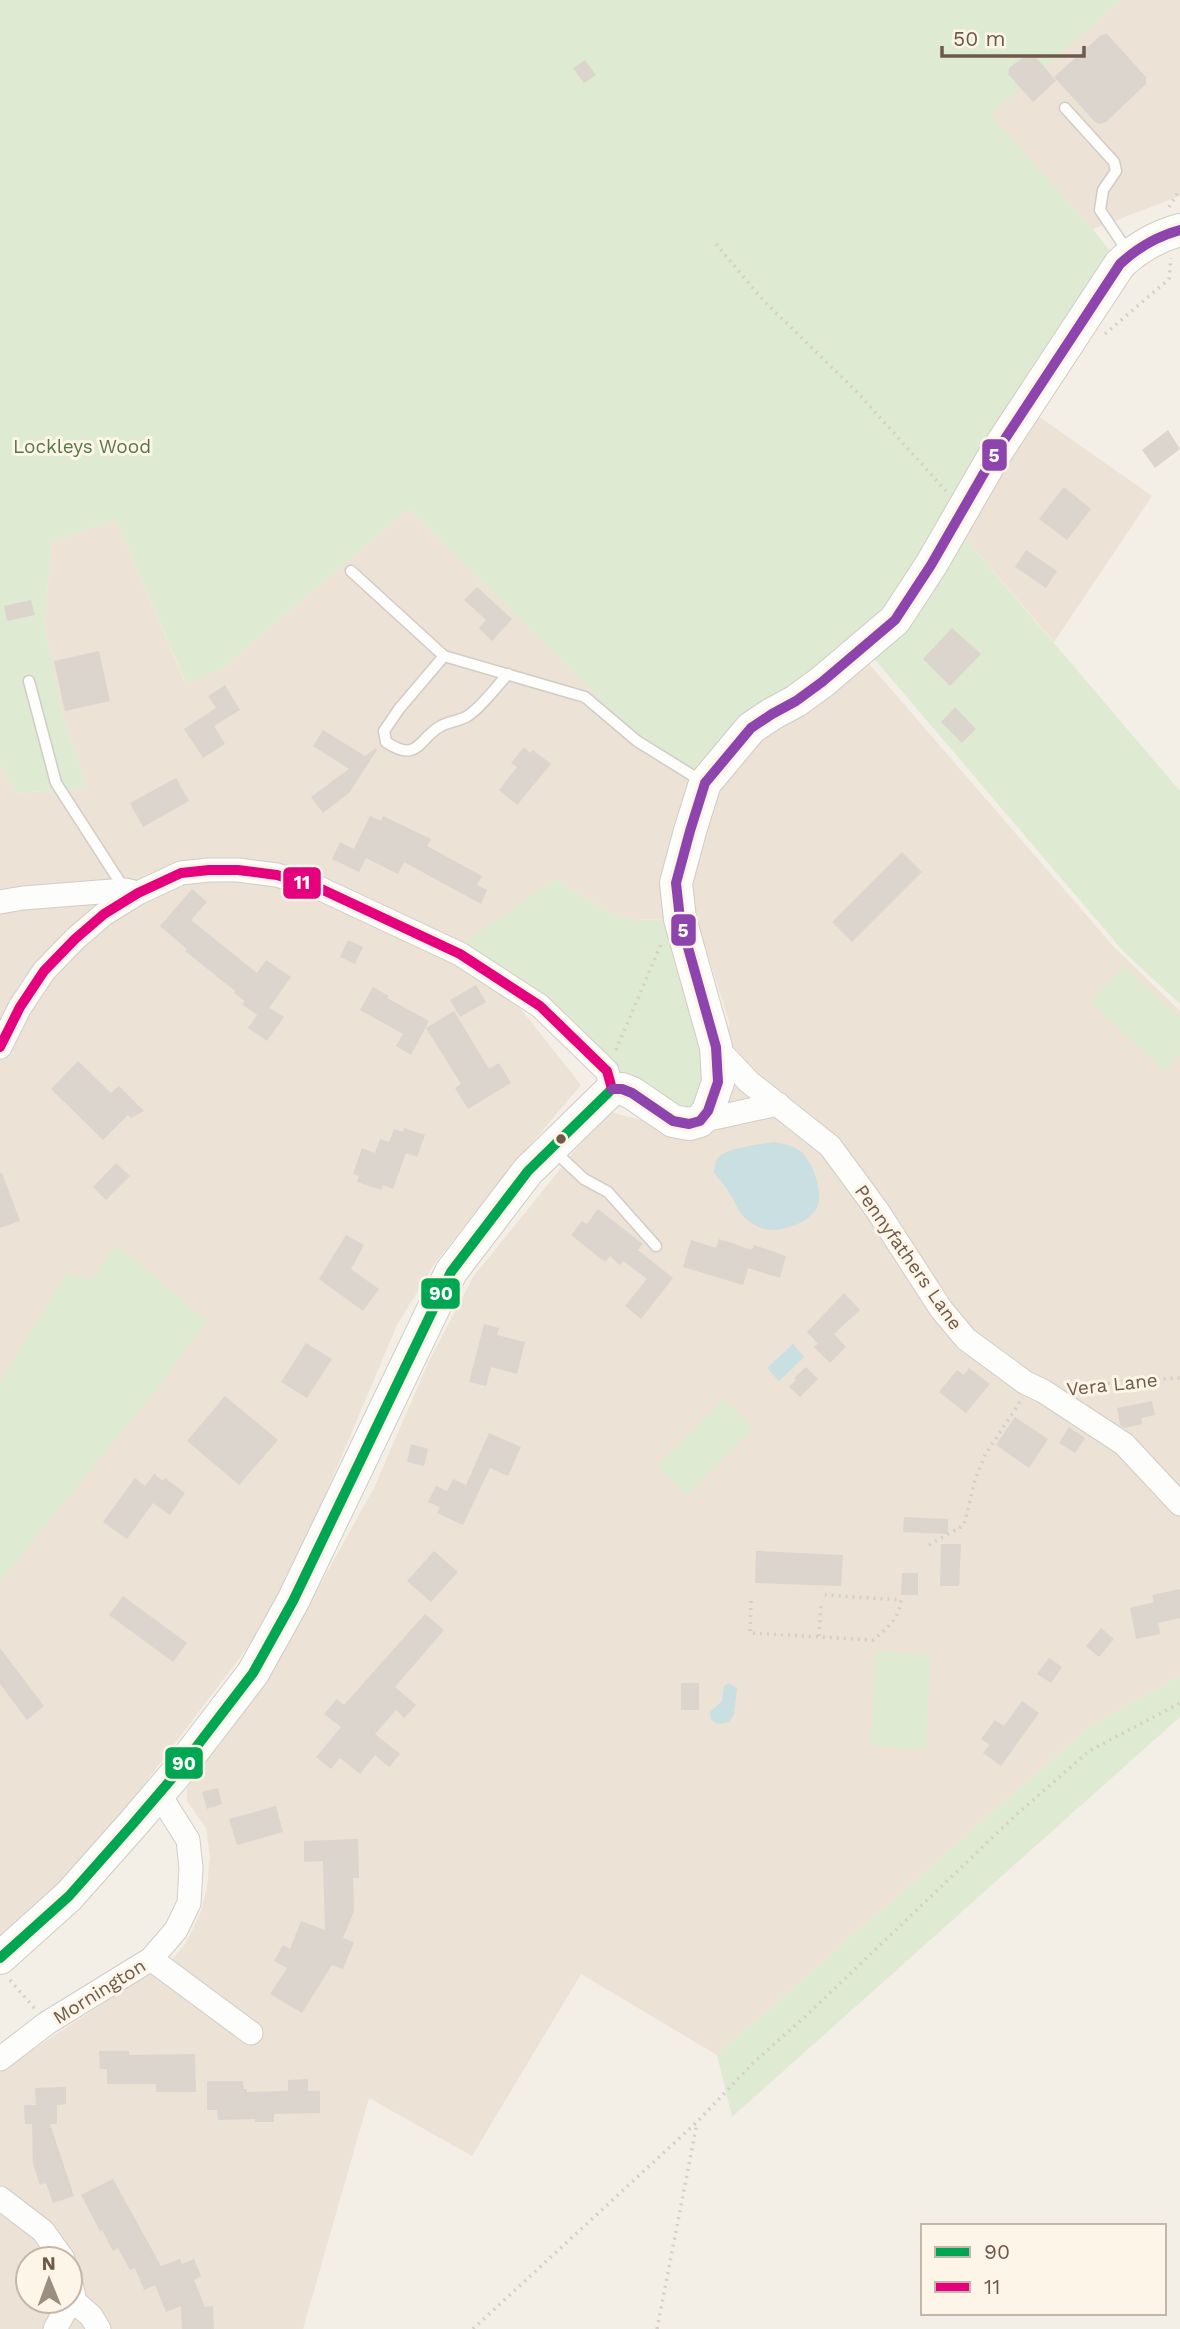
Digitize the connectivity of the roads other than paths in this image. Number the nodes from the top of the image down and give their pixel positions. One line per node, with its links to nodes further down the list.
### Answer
1 (1065, 108): 3 (lane)
2 (1176, 231): 3 (street)
3 (1130, 254): 8 (street)
4 (351, 571): 5 (lane)
5 (444, 656): 6 (lane); 6 (lane)
6 (508, 674): 8 (lane)
7 (29, 681): 9 (lane)
8 (705, 783): 12 (street)
9 (132, 891): 10 (street); 11 (street); 13 (street)
10 (0, 902)
11 (0, 1047)
12 (716, 1047): 14 (street, Pennyfathers Lane); 15 (street)
13 (609, 1080): 15 (street); 16 (street)
14 (778, 1104): 15 (street); 18 (street, Pennyfathers Lane)
15 (700, 1121)
16 (550, 1148): 17 (lane); 19 (street)
17 (656, 1246)
18 (1180, 1504)
19 (159, 1794): 20 (street, Mornington); 21 (street)
20 (151, 1959): 22 (street); 23 (street, Mornington)
21 (4, 1968)
22 (251, 2033)
23 (0, 2059)
24 (0, 2198): 25 (street)
25 (53, 2245)
26 (84, 2309): 27 (street)
27 (99, 2329)

